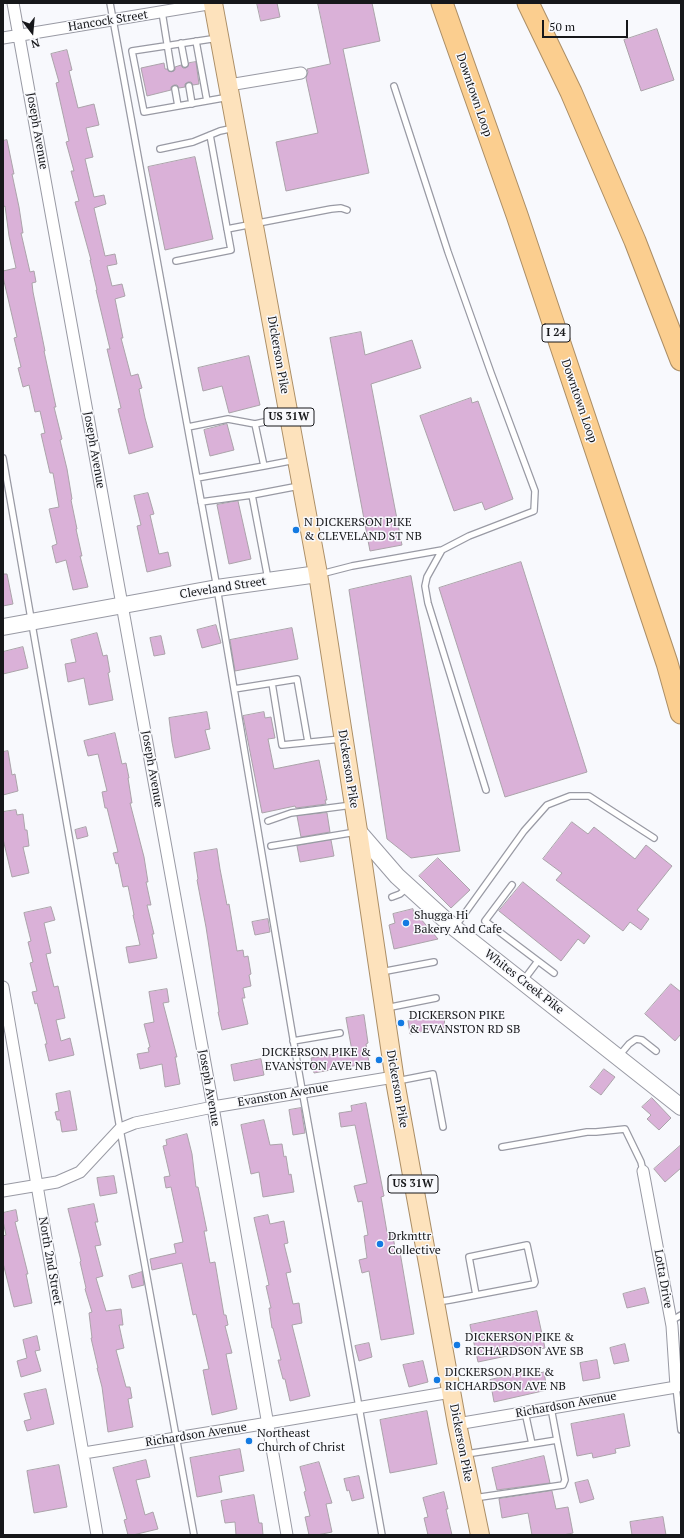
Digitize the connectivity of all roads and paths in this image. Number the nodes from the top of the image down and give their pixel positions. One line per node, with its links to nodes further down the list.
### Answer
1 (13, 3): 8 (street, Joseph Avenue)
2 (110, 3): 7 (lane)
3 (214, 3): 6 (street, Hancock Street); 9 (main road, Dickerson Pike / US 31W)
4 (442, 3): 49 (highway, Downtown Loop / I 24)
5 (528, 3): 31 (highway)
6 (162, 12): 7 (street, Hancock Street); 13 (lane)
7 (113, 20): 8 (street, Hancock Street); 34 (lane)
8 (19, 36): 10 (street, Hancock Street); 46 (street, Joseph Avenue)
9 (219, 37): 11 (lane); 20 (main road, Dickerson Pike / US 31W)
10 (3, 38)
11 (196, 41): 12 (lane); 21 (lane)
12 (181, 43): 13 (lane); 14 (lane)
13 (167, 45): 15 (lane); 23 (lane)
14 (185, 64)
15 (171, 68)
16 (301, 73): 20 (street)
17 (189, 86): 22 (lane)
18 (394, 86): 42 (lane, Cleveland Street)
19 (175, 89): 23 (lane)
20 (230, 91): 21 (lane); 24 (main road, Dickerson Pike / US 31W)
21 (207, 101): 22 (lane)
22 (192, 104): 23 (lane)
23 (178, 106)
24 (236, 128): 25 (lane); 28 (main road, Dickerson Pike / US 31W)
25 (210, 135): 26 (lane); 29 (lane)
26 (160, 149)
27 (347, 210): 28 (lane)
28 (254, 224): 29 (lane); 32 (main road, Dickerson Pike / US 31W)
29 (227, 229): 30 (lane)
30 (176, 261)
31 (681, 360)
32 (289, 417): 33 (lane); 36 (main road, Dickerson Pike / US 31W)
33 (255, 424): 34 (lane); 37 (lane)
34 (188, 427): 38 (lane)
35 (3, 458): 47 (lane)
36 (297, 460): 37 (lane); 39 (main road, Dickerson Pike / US 31W)
37 (264, 466): 38 (lane)
38 (197, 478): 41 (lane)
39 (302, 486): 40 (lane); 43 (main road, Dickerson Pike / US 31W)
40 (252, 495): 41 (lane); 44 (lane)
41 (201, 502): 45 (lane)
42 (442, 550): 43 (lane, Cleveland Street); 56 (lane)
43 (318, 574): 44 (street, Cleveland Street); 54 (main road, Dickerson Pike / US 31W)
44 (268, 581): 45 (street, Cleveland Street)
45 (217, 588): 46 (street, Cleveland Street); 51 (lane)
46 (122, 606): 47 (street, Cleveland Street); 80 (street, Joseph Avenue)
47 (32, 622): 48 (street, Cleveland Street); 83 (lane)
48 (3, 627)
49 (667, 663): 52 (highway); 53 (highway, I 24)
50 (272, 683): 51 (lane); 55 (lane); 55 (lane)
51 (234, 689): 75 (lane)
52 (681, 693)
53 (681, 713)
54 (343, 739): 55 (lane); 57 (main road, Dickerson Pike / US 31W)
55 (308, 742)
56 (486, 790)
57 (354, 805): 58 (lane); 59 (main road, Dickerson Pike / US 31W)
58 (268, 821)
59 (358, 832): 61 (lane); 63 (street, Whites Creek Pike); 68 (main road, Dickerson Pike / US 31W)
60 (654, 838): 65 (lane)
61 (271, 846)
62 (512, 885): 66 (lane)
63 (408, 886): 64 (lane); 65 (street, Whites Creek Pike)
64 (392, 897)
65 (454, 927): 70 (street, Whites Creek Pike)
66 (538, 961): 69 (lane); 70 (lane)
67 (434, 962): 68 (lane)
68 (379, 972): 73 (main road, Dickerson Pike / US 31W)
69 (554, 973)
70 (523, 982): 77 (street, Whites Creek Pike)
71 (3, 987): 86 (street, North 2nd Street)
72 (436, 998): 73 (lane)
73 (384, 1008): 78 (main road, Dickerson Pike / US 31W)
74 (340, 1033): 75 (lane)
75 (293, 1041): 79 (lane)
76 (656, 1051): 77 (lane)
77 (618, 1057): 81 (street, Whites Creek Pike)
78 (394, 1079): 79 (street, Evanston Avenue); 82 (lane); 89 (main road, Dickerson Pike / US 31W)
79 (302, 1092): 80 (street, Evanston Avenue); 94 (lane)
80 (213, 1107): 83 (street, Evanston Avenue); 97 (street, Joseph Avenue)
81 (681, 1107)
82 (443, 1127)
83 (120, 1129): 86 (street, Evanston Avenue); 100 (lane)
84 (502, 1147): 85 (lane)
85 (643, 1171): 91 (street, Lotta Drive)
86 (37, 1185): 87 (street, Evanston Avenue); 103 (street, North 2nd Street)
87 (3, 1191)
88 (476, 1295): 88 (lane); 89 (lane)
89 (435, 1302): 93 (main road, Dickerson Pike / US 31W)
90 (681, 1315): 91 (lane)
91 (671, 1321): 92 (street, Lotta Drive)
92 (678, 1387): 95 (street, Richardson Avenue); 99 (lane)
93 (451, 1392): 94 (street, Richardson Avenue); 98 (main road, Dickerson Pike / US 31W)
94 (359, 1408): 97 (street, Richardson Avenue); 109 (lane)
95 (552, 1408): 96 (street, Richardson Avenue); 101 (lane)
96 (525, 1412): 98 (street, Richardson Avenue); 102 (lane)
97 (268, 1423): 100 (street, Richardson Avenue); 108 (street, Joseph Avenue)
98 (457, 1424): 104 (main road, Dickerson Pike / US 31W)
99 (681, 1430)
100 (177, 1438): 103 (street, Richardson Avenue); 107 (lane)
101 (557, 1440): 102 (lane); 105 (lane)
102 (532, 1444): 104 (lane)
103 (84, 1453): 106 (street, North 2nd Street)
104 (464, 1455): 105 (main road, Dickerson Pike / US 31W)
105 (472, 1498): 110 (main road, Dickerson Pike / US 31W)
106 (97, 1535)
107 (194, 1535)
108 (287, 1535)
109 (382, 1535)
110 (480, 1535)

